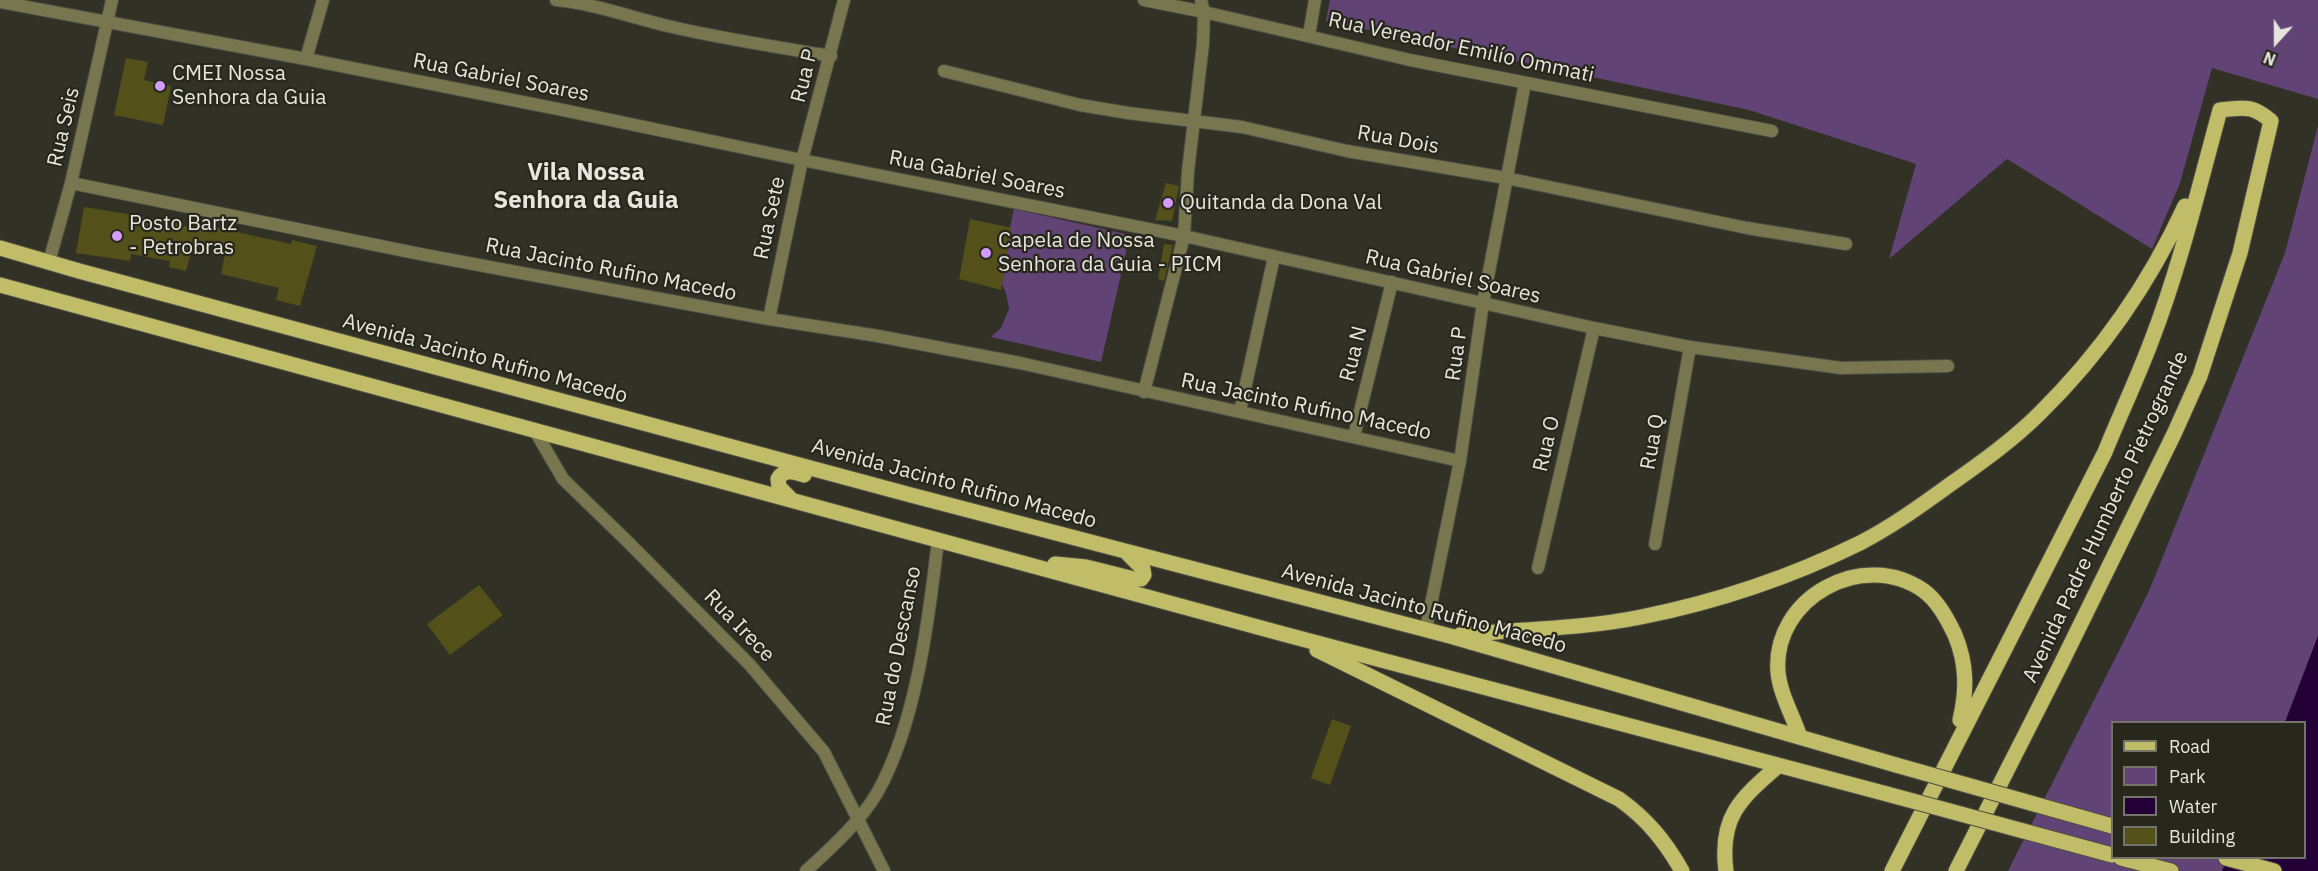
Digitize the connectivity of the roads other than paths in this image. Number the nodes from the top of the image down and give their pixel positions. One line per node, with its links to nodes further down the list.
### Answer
1 (112, 0): 9 (street, Rua Seis)
2 (323, 0): 12 (street)
3 (555, 0): 11 (street)
4 (844, 0): 11 (street, Rua P)
5 (1144, 0): 8 (street, Rua Vereador Emilío Ommati)
6 (1315, 0): 10 (street)
7 (0, 2): 9 (street, Rua Gabriel Soares)
8 (1203, 6): 10 (street, Rua Vereador Emilío Ommati); 15 (street)
9 (108, 24): 12 (street, Rua Gabriel Soares); 20 (street, Rua Seis)
10 (1309, 35): 14 (street, Rua Vereador Emilío Ommati)
11 (831, 56): 17 (street, Rua P)
12 (306, 59): 17 (street, Rua Gabriel Soares)
13 (944, 71): 15 (street, Rua Dois)
14 (1525, 83): 16 (street, Rua Vereador Emilío Ommati); 19 (street, Rua P)
15 (1196, 120): 19 (street, Rua Dois); 21 (street)
16 (1772, 131)
17 (802, 160): 21 (street, Rua Gabriel Soares); 29 (street, Rua Sete)
18 (2206, 162): 47 (main road); 49 (main road, Avenida Padre Humberto Pietrogrande); 61 (main road, Avenida Padre Humberto Pietrogrande)
19 (1506, 178): 22 (street, Rua Dois); 28 (street, Rua P)
20 (71, 183): 25 (street, Rua Seis); 29 (street, Rua Jacinto Rufino Macedo)
21 (1184, 236): 24 (street, Rua Gabriel Soares); 33 (street)
22 (1846, 244)
23 (0, 248): 25 (main road, Avenida Jacinto Rufino Macedo)
24 (1274, 258): 26 (street, Rua Gabriel Soares); 34 (street)
25 (49, 262): 38 (main road, Avenida Jacinto Rufino Macedo)
26 (1392, 282): 28 (street, Rua Gabriel Soares); 36 (street, Rua N)
27 (0, 285): 35 (main road)
28 (1483, 303): 30 (street, Rua Gabriel Soares); 37 (street, Rua P)
29 (769, 319): 33 (street, Rua Jacinto Rufino Macedo)
30 (1594, 328): 31 (street, Rua Gabriel Soares); 44 (street, Rua O)
31 (1690, 347): 32 (street, Rua Gabriel Soares); 41 (street, Rua Q)
32 (1948, 366)
33 (1144, 392): 34 (street, Rua Jacinto Rufino Macedo)
34 (1240, 411): 36 (street, Rua Jacinto Rufino Macedo)
35 (535, 431): 39 (main road); 51 (street, Rua Irece)
36 (1354, 436): 37 (street, Rua Jacinto Rufino Macedo)
37 (1460, 461): 45 (street, Rua P)
38 (907, 494): 39 (main road); 42 (main road, Avenida Jacinto Rufino Macedo)
39 (792, 500): 40 (main road)
40 (938, 540): 43 (main road); 51 (street, Rua do Descanso)
41 (1655, 544)
42 (1126, 552): 43 (main road); 45 (main road, Avenida Jacinto Rufino Macedo)
43 (1019, 562): 46 (main road)
44 (1538, 568)
45 (1426, 629): 47 (main road, Avenida Jacinto Rufino Macedo)
46 (1287, 635): 50 (main road); 58 (main road)
47 (1450, 636): 48 (main road, Avenida Jacinto Rufino Macedo)
48 (1800, 737): 49 (main road); 52 (main road, Avenida Jacinto Rufino Macedo, bridge)
49 (1953, 746): 60 (main road, Avenida Padre Humberto Pietrogrande)
50 (1778, 766): 53 (main road, bridge); 59 (main road)
51 (857, 818): 56 (street, Rua do Descanso); 57 (street, Rua Irece)
52 (2111, 826)
53 (2111, 855)
54 (2125, 859): 62 (main road)
55 (2230, 859): 63 (main road)
56 (806, 871)
57 (884, 871)
58 (1682, 871)
59 (1726, 871)
60 (1892, 871)
61 (1956, 871)
62 (2171, 871)
63 (2274, 871)

